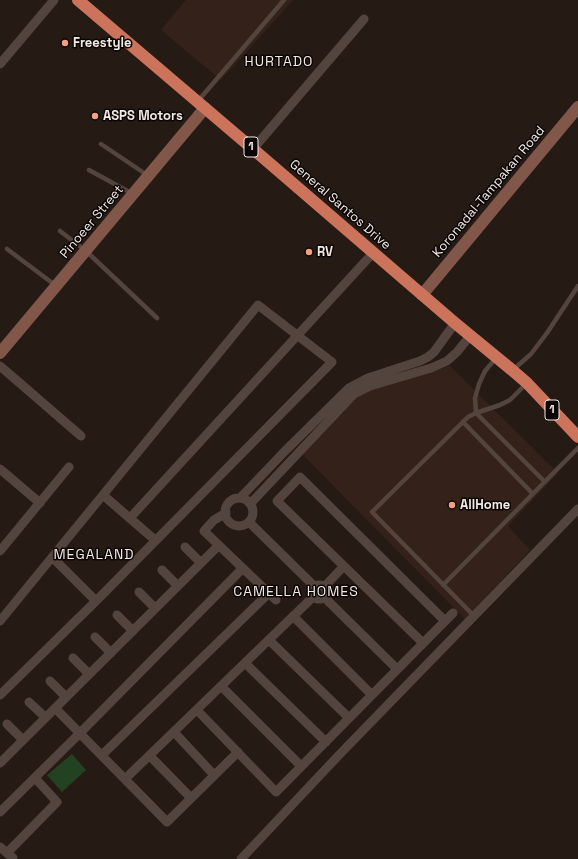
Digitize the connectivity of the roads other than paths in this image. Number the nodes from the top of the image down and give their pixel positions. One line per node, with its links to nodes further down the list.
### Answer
1 (54, 0): 5 (street)
2 (78, 0): 6 (highway, General Santos Drive / 1)
3 (284, 0): 6 (lane)
4 (364, 19): 9 (street)
5 (0, 64)
6 (202, 105): 9 (highway, General Santos Drive / 1); 11 (main road, Pinoeer Street)
7 (578, 107): 19 (main road, Koronadal-Tampakan Road)
8 (101, 144): 11 (lane)
9 (253, 149): 16 (highway, General Santos Drive / 1)
10 (88, 170): 12 (lane)
11 (149, 176): 12 (main road, Pinoeer Street)
12 (133, 194): 15 (main road, Pinoeer Street)
13 (60, 231): 15 (lane)
14 (7, 249): 17 (lane)
15 (86, 251): 17 (main road, Pinoeer Street); 20 (lane)
16 (374, 253): 19 (highway, General Santos Drive / 1); 22 (street)
17 (57, 286): 24 (main road, Pinoeer Street)
18 (578, 286): 27 (lane)
19 (422, 295): 21 (highway, General Santos Drive / 1)
20 (157, 318)
21 (455, 323): 23 (highway, General Santos Drive / 1); 39 (street)
22 (298, 336): 38 (street); 44 (street); 46 (street)
23 (470, 336): 25 (highway, General Santos Drive / 1); 41 (street)
24 (2, 347)
25 (497, 358): 27 (highway, General Santos Drive / 1); 29 (lane)
26 (0, 366): 31 (street)
27 (512, 370): 28 (highway, General Santos Drive / 1)
28 (527, 383): 29 (lane); 32 (highway, General Santos Drive / 1)
29 (476, 413): 30 (lane); 36 (lane)
30 (463, 422): 37 (lane); 55 (lane)
31 (81, 436)
32 (578, 437)
33 (578, 448): 36 (lane)
34 (69, 467): 40 (street)
35 (0, 469): 40 (street)
36 (545, 482): 37 (lane)
37 (533, 494): 55 (lane)
38 (103, 495): 44 (street); 50 (street)
39 (240, 498): 41 (street); 43 (street)
40 (40, 503): 49 (street)
41 (250, 504): 45 (street)
42 (578, 509): 69 (street)
43 (226, 513): 45 (street); 47 (street)
44 (130, 518): 46 (street)
45 (249, 522): 57 (street)
46 (155, 540): 64 (street)
47 (218, 546): 51 (street); 53 (street)
48 (185, 547): 51 (street)
49 (0, 551)
50 (52, 557): 64 (street); 70 (street)
51 (201, 563): 56 (street)
52 (344, 566): 58 (street); 71 (street); 75 (street)
53 (242, 569): 60 (street); 93 (street)
54 (162, 570): 56 (street)
55 (443, 585): 69 (lane)
56 (178, 586): 65 (street)
57 (314, 586): 58 (street); 61 (street)
58 (324, 587): 62 (street)
59 (139, 592): 65 (street)
60 (268, 594): 63 (street); 97 (street)
61 (313, 597): 62 (street); 68 (street)
62 (324, 597): 79 (street)
63 (276, 600)
64 (96, 601): 83 (street)
65 (155, 608): 72 (street)
66 (453, 613): 71 (street)
67 (116, 615): 72 (street)
68 (293, 616): 74 (street); 84 (street)
69 (474, 616): 108 (street)
70 (0, 621)
71 (445, 621): 75 (street)
72 (132, 631): 76 (street)
73 (95, 637): 76 (street)
74 (268, 640): 78 (street); 90 (street)
75 (423, 644): 79 (street)
76 (111, 653): 80 (street)
77 (73, 658): 80 (street)
78 (245, 663): 82 (street); 95 (street)
79 (397, 669): 84 (street)
80 (89, 674): 85 (street)
81 (50, 681): 85 (street)
82 (222, 686): 88 (street); 100 (street)
83 (0, 695)
84 (372, 695): 90 (street)
85 (66, 697): 87 (street)
86 (29, 702): 89 (street)
87 (55, 708): 89 (street); 93 (street)
88 (197, 710): 92 (street); 96 (street)
89 (45, 718): 94 (street)
90 (349, 718): 95 (street)
91 (6, 724): 94 (street)
92 (174, 732): 98 (street); 101 (street)
93 (80, 733): 97 (street); 102 (street)
94 (23, 740): 99 (street)
95 (326, 742): 100 (street)
96 (238, 752): 100 (street); 101 (street)
97 (102, 756): 103 (street)
98 (150, 756): 103 (street); 104 (street)
99 (0, 763)
100 (301, 766)
101 (214, 775): 104 (street)
102 (35, 778): 105 (street); 107 (street)
103 (125, 779): 104 (street)
104 (191, 798)
105 (0, 812)
106 (0, 846): 107 (street)
107 (10, 856)
108 (241, 859)

